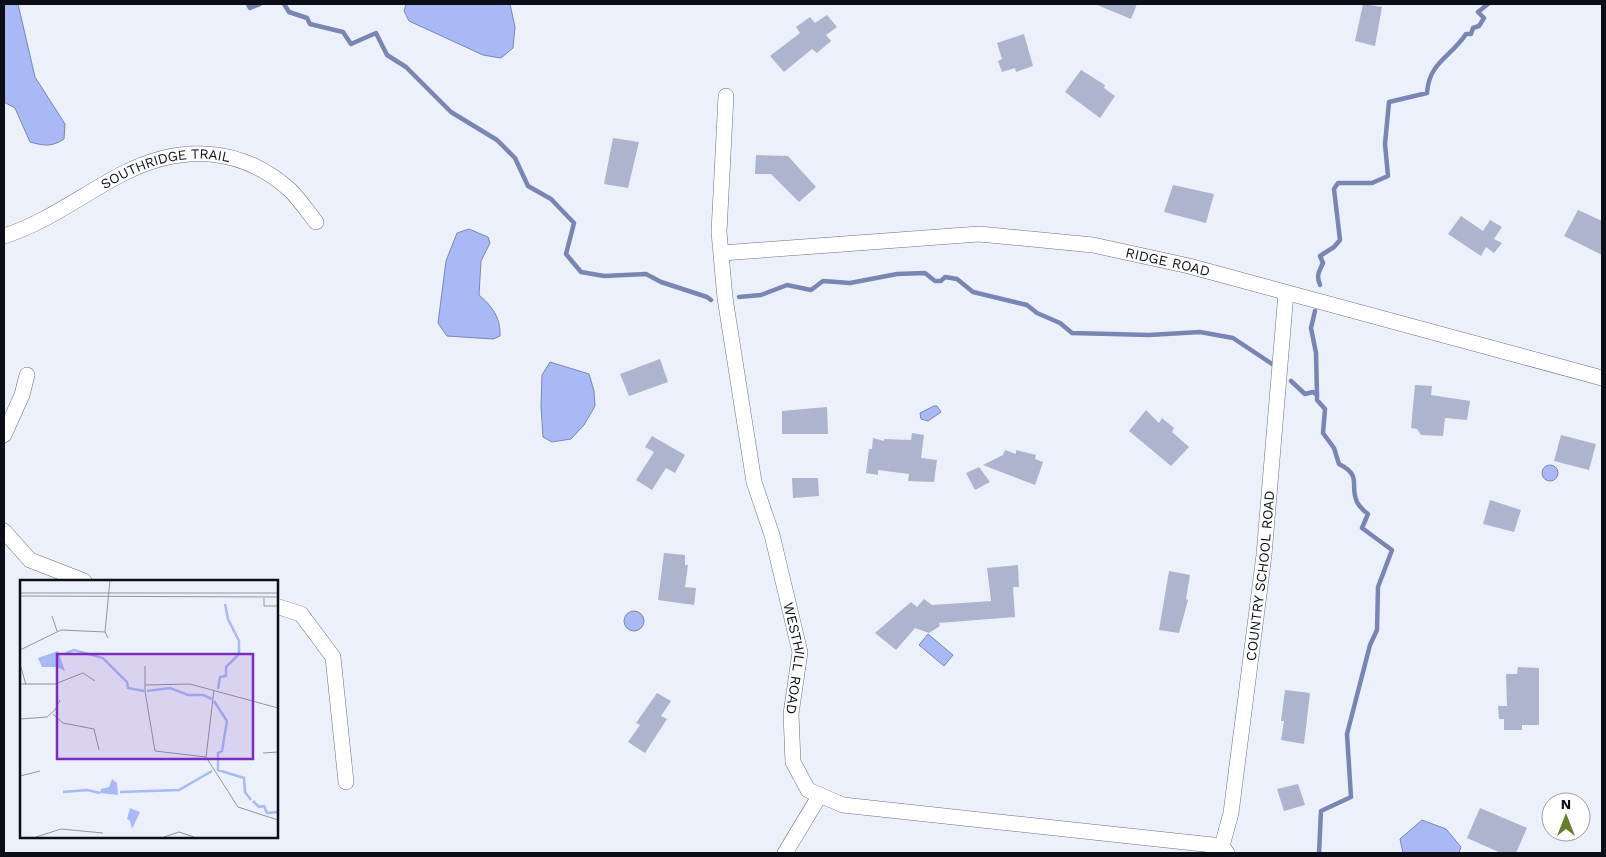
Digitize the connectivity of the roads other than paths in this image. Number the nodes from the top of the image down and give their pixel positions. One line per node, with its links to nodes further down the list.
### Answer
1 (726, 96): 4 (street, WESTHILL ROAD)
2 (316, 222): 3 (street, SOUTHRIDGE TRAIL)
3 (4, 236)
4 (722, 253): 5 (street, RIDGE ROAD); 13 (street, WESTHILL ROAD)
5 (1286, 293): 7 (street, RIDGE ROAD); 14 (street, COUNTRY SCHOOL ROAD)
6 (27, 375): 8 (street)
7 (1602, 378)
8 (4, 435)
9 (4, 531): 10 (street)
10 (81, 580)
11 (278, 607): 12 (street)
12 (346, 782)
13 (820, 795): 14 (street, WESTHILL ROAD); 15 (street)
14 (1225, 849)
15 (785, 853)

